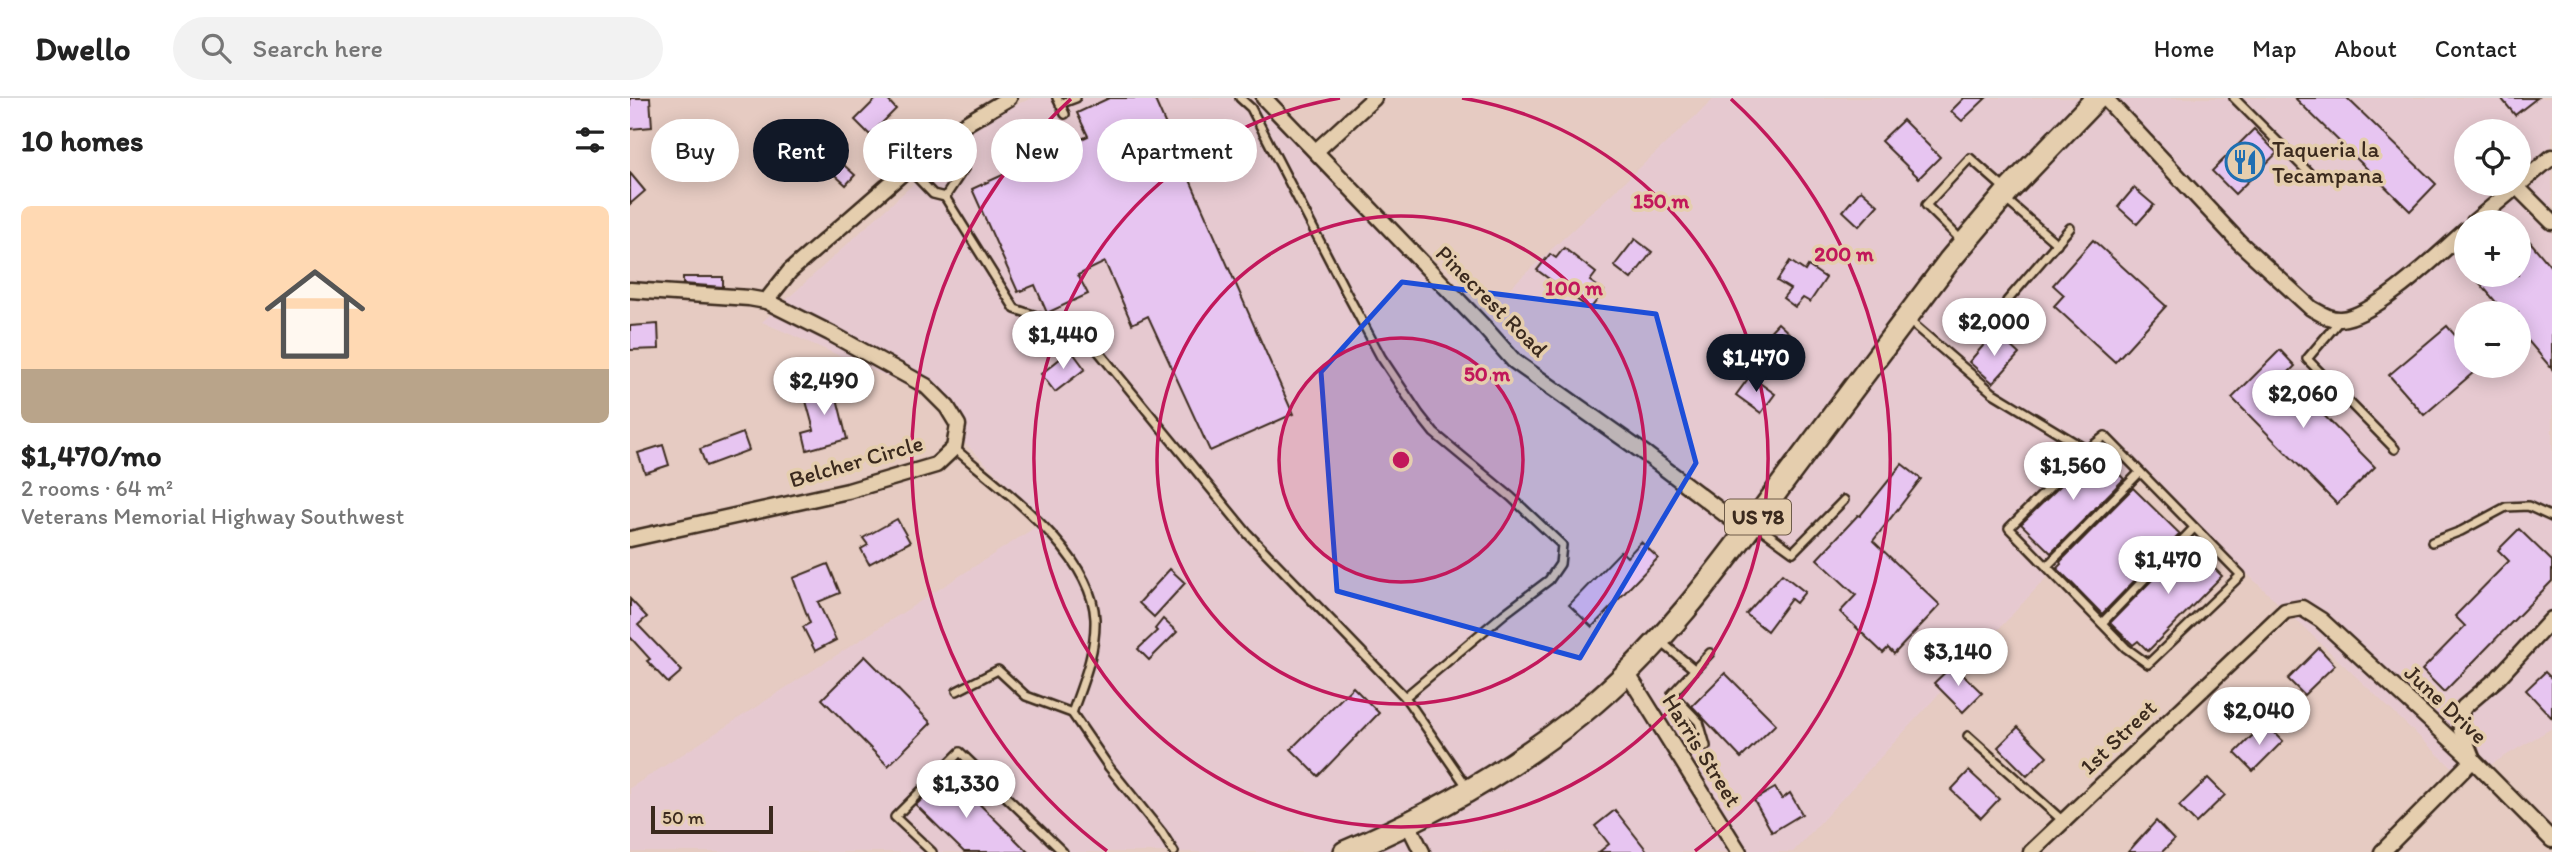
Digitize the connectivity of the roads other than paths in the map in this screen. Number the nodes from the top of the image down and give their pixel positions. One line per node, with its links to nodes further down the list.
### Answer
1 (1009, 98): 11 (street)
2 (1076, 98): 9 (lane)
3 (1240, 98): 53 (lane)
4 (1264, 98): 12 (street, Pinecrest Road)
5 (1374, 98): 12 (street)
6 (2097, 98): 19 (main road, US 78)
7 (2105, 98): 33 (street)
8 (2234, 98): 14 (lane)
9 (1059, 101): 10 (lane)
10 (1065, 114)
11 (974, 119)
12 (1315, 151): 40 (street, Pinecrest Road)
13 (2552, 157): 15 (street)
14 (2309, 173)
15 (2531, 174)
16 (892, 182): 30 (street)
17 (921, 182): 22 (lane)
18 (955, 182): 22 (lane)
19 (2005, 193): 27 (main road, US 78); 27 (lane); 28 (lane)
20 (2504, 196): 23 (street)
21 (2526, 196): 24 (street)
22 (945, 198): 53 (lane)
23 (2488, 210)
24 (2552, 222)
25 (2070, 228): 28 (lane)
26 (2454, 240): 33 (street)
27 (1964, 243): 32 (main road, US 78)
28 (2057, 244): 31 (lane)
29 (630, 290): 30 (street, Belcher Circle)
30 (766, 301): 34 (street, Belcher Circle)
31 (2007, 301)
32 (1906, 318): 36 (lane); 40 (main road, US 78)
33 (2341, 319): 35 (lane)
34 (954, 448): 42 (street, Belcher Circle); 55 (lane)
35 (2395, 449)
36 (2087, 450): 37 (lane); 44 (lane)
37 (2140, 472): 41 (lane); 44 (lane)
38 (1844, 500): 40 (lane)
39 (2552, 517): 43 (lane)
40 (1750, 527): 48 (main road, US 78)
41 (2194, 528): 47 (lane); 47 (lane)
42 (630, 539)
43 (2432, 542)
44 (2047, 566): 47 (lane)
45 (2302, 608): 57 (street, June Drive); 59 (street, 1st Street)
46 (2552, 619): 57 (street)
47 (2102, 623)
48 (1658, 640): 50 (lane); 51 (main road, US 78)
49 (1710, 653): 50 (lane)
50 (1694, 669): 54 (lane)
51 (1629, 671): 58 (main road, US 78); 67 (street, Harris Street)
52 (957, 691): 55 (lane)
53 (1405, 697): 58 (lane)
54 (1683, 706): 54 (lane)
55 (1072, 713): 64 (lane)
56 (1968, 736): 59 (lane)
57 (2473, 760): 61 (street, June Drive); 69 (street)
58 (1470, 791): 60 (main road, US 78)
59 (2063, 821): 68 (street, 1st Street)
60 (1408, 824): 65 (main road, US 78); 66 (street)
61 (2552, 839)
62 (932, 852): 63 (lane)
63 (1063, 852)
64 (1174, 852)
65 (1345, 852)
66 (1422, 852)
67 (1739, 852)
68 (2031, 852)
69 (2382, 852)

